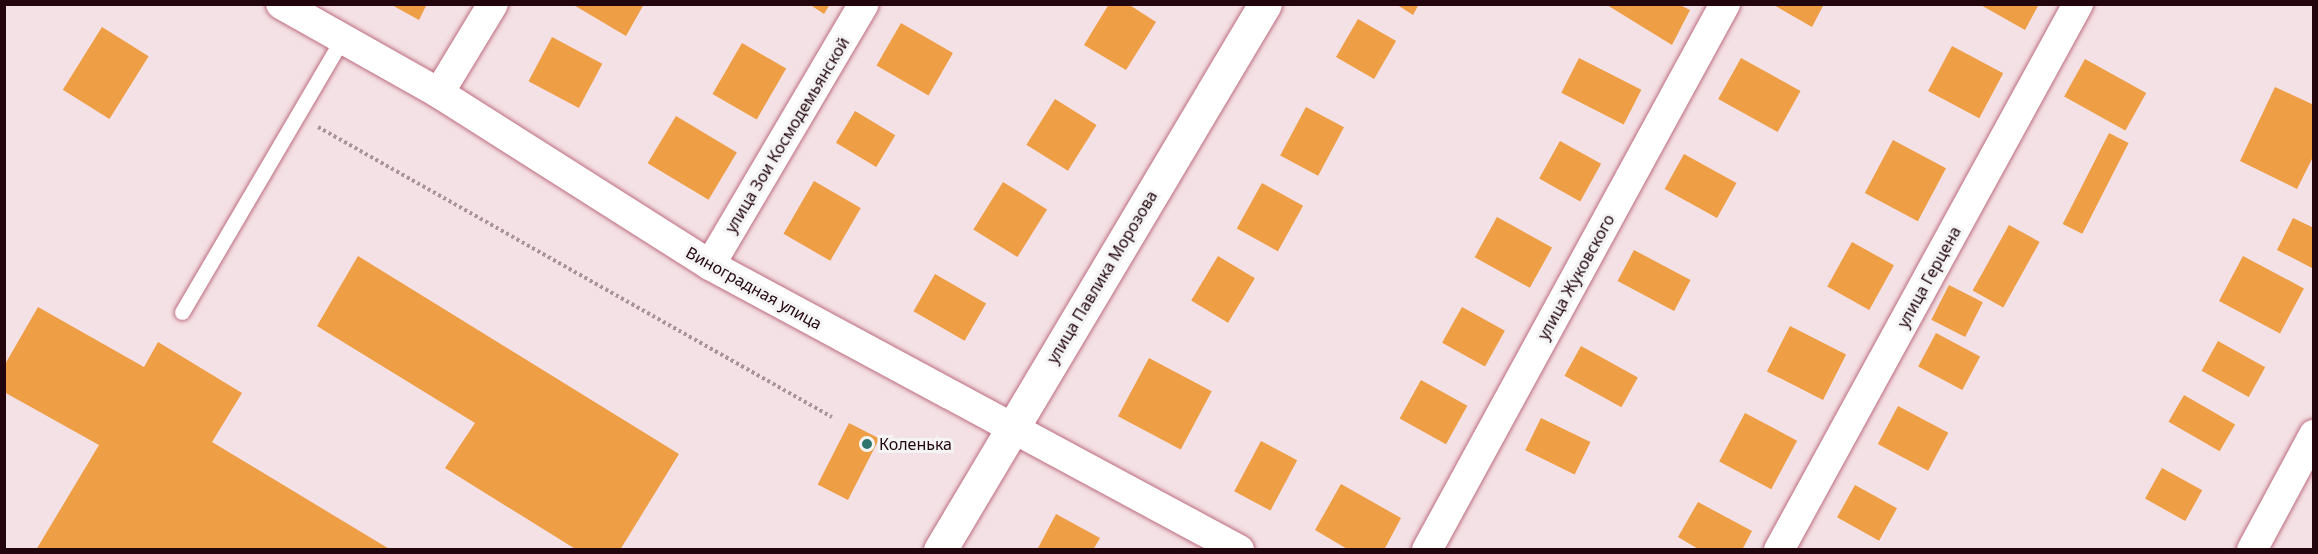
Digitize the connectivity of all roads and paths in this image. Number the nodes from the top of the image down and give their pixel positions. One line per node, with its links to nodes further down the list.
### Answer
1 (281, 4): 7 (street, Виноградная улица)
2 (493, 4): 8 (street)
3 (864, 4): 10 (street, улица Зои Космодемьянской)
4 (1264, 4): 13 (street, улица Павлика Морозова)
5 (1725, 4): 17 (street, улица Жуковского)
6 (2078, 4): 18 (street, улица Герцена)
7 (343, 38): 8 (street, Виноградная улица); 9 (lane)
8 (439, 93): 10 (street, Виноградная улица)
9 (298, 116): 11 (lane); 12 (path)
10 (710, 265): 13 (street, Виноградная улица)
11 (182, 312)
12 (832, 417)
13 (1011, 429): 15 (street, улица Павлика Морозова); 16 (street, Виноградная улица)
14 (2313, 435): 19 (street)
15 (940, 549)
16 (1239, 549)
17 (1426, 549)
18 (1779, 549)
19 (2252, 549)

